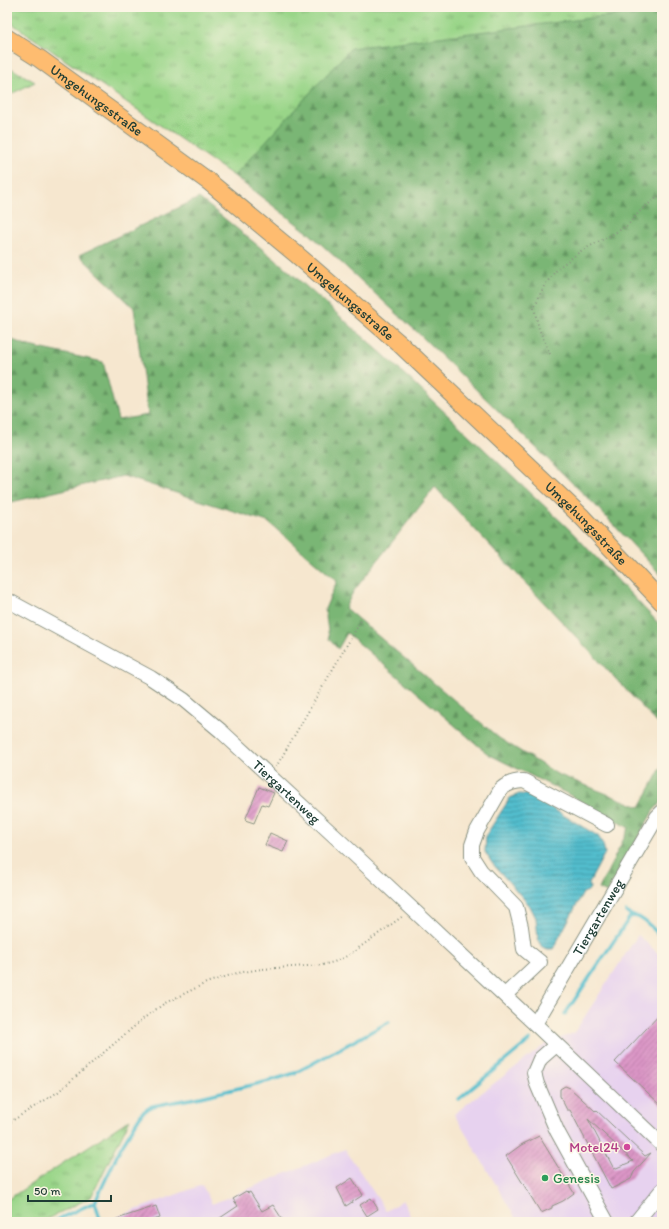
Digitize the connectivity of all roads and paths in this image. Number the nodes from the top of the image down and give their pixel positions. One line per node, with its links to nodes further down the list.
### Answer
1 (7, 38): 5 (main road, Umgehungsstraße)
2 (662, 194): 3 (path)
3 (550, 354)
4 (7, 600): 7 (street, Tiergartenweg)
5 (662, 602)
6 (362, 619): 7 (path)
7 (270, 776): 10 (street, Tiergartenweg)
8 (662, 812): 12 (street, Tiergartenweg)
9 (607, 825): 11 (street)
10 (412, 909): 11 (street, Tiergartenweg); 14 (path)
11 (505, 995): 12 (street, Tiergartenweg)
12 (535, 1024): 13 (street, Tiergartenweg)
13 (556, 1045): 15 (street, Tiergartenweg); 17 (street)
14 (7, 1124)
15 (662, 1145)
16 (662, 1190): 18 (street)
17 (607, 1222)
18 (636, 1222)

